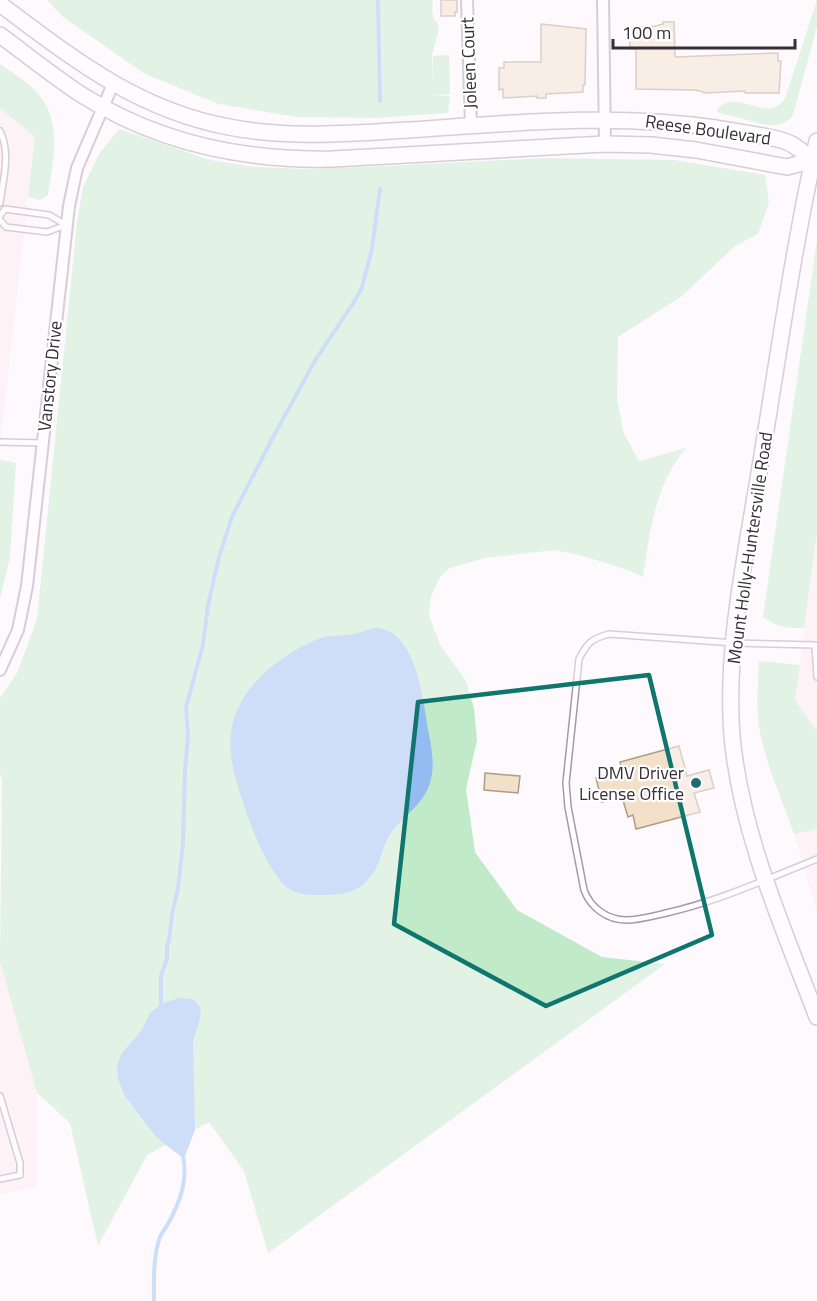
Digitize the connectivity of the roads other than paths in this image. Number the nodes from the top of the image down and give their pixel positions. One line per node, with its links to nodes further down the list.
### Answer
1 (467, 0): 8 (street, Joleen Court)
2 (603, 0): 7 (street)
3 (0, 4): 5 (street, Reese Boulevard)
4 (0, 35): 6 (street, Reese Boulevard)
5 (113, 84): 6 (street, Vanstory Drive); 8 (street, Reese Boulevard)
6 (102, 107): 11 (street, Reese Boulevard); 15 (street, Vanstory Drive)
7 (605, 119): 8 (street, Reese Boulevard); 11 (street); 12 (street, Reese Boulevard)
8 (471, 126)
9 (0, 131): 13 (lane)
10 (817, 141): 12 (street, Mount Holly-Huntersville Road)
11 (605, 144): 12 (street, Reese Boulevard)
12 (815, 161): 19 (street, Mount Holly-Huntersville Road)
13 (0, 203)
14 (0, 218): 15 (lane); 15 (lane)
15 (66, 225): 17 (street, Vanstory Drive)
16 (0, 442): 17 (lane)
17 (43, 443): 20 (street, Vanstory Drive)
18 (816, 642): 19 (lane); 21 (lane)
19 (735, 644): 23 (street, Mount Holly-Huntersville Road); 23 (lane)
20 (0, 670)
21 (817, 677)
22 (817, 859): 23 (lane)
23 (766, 880): 24 (street, Mount Holly-Huntersville Road)
24 (817, 1017)
25 (0, 1096): 26 (lane)
26 (0, 1179)

